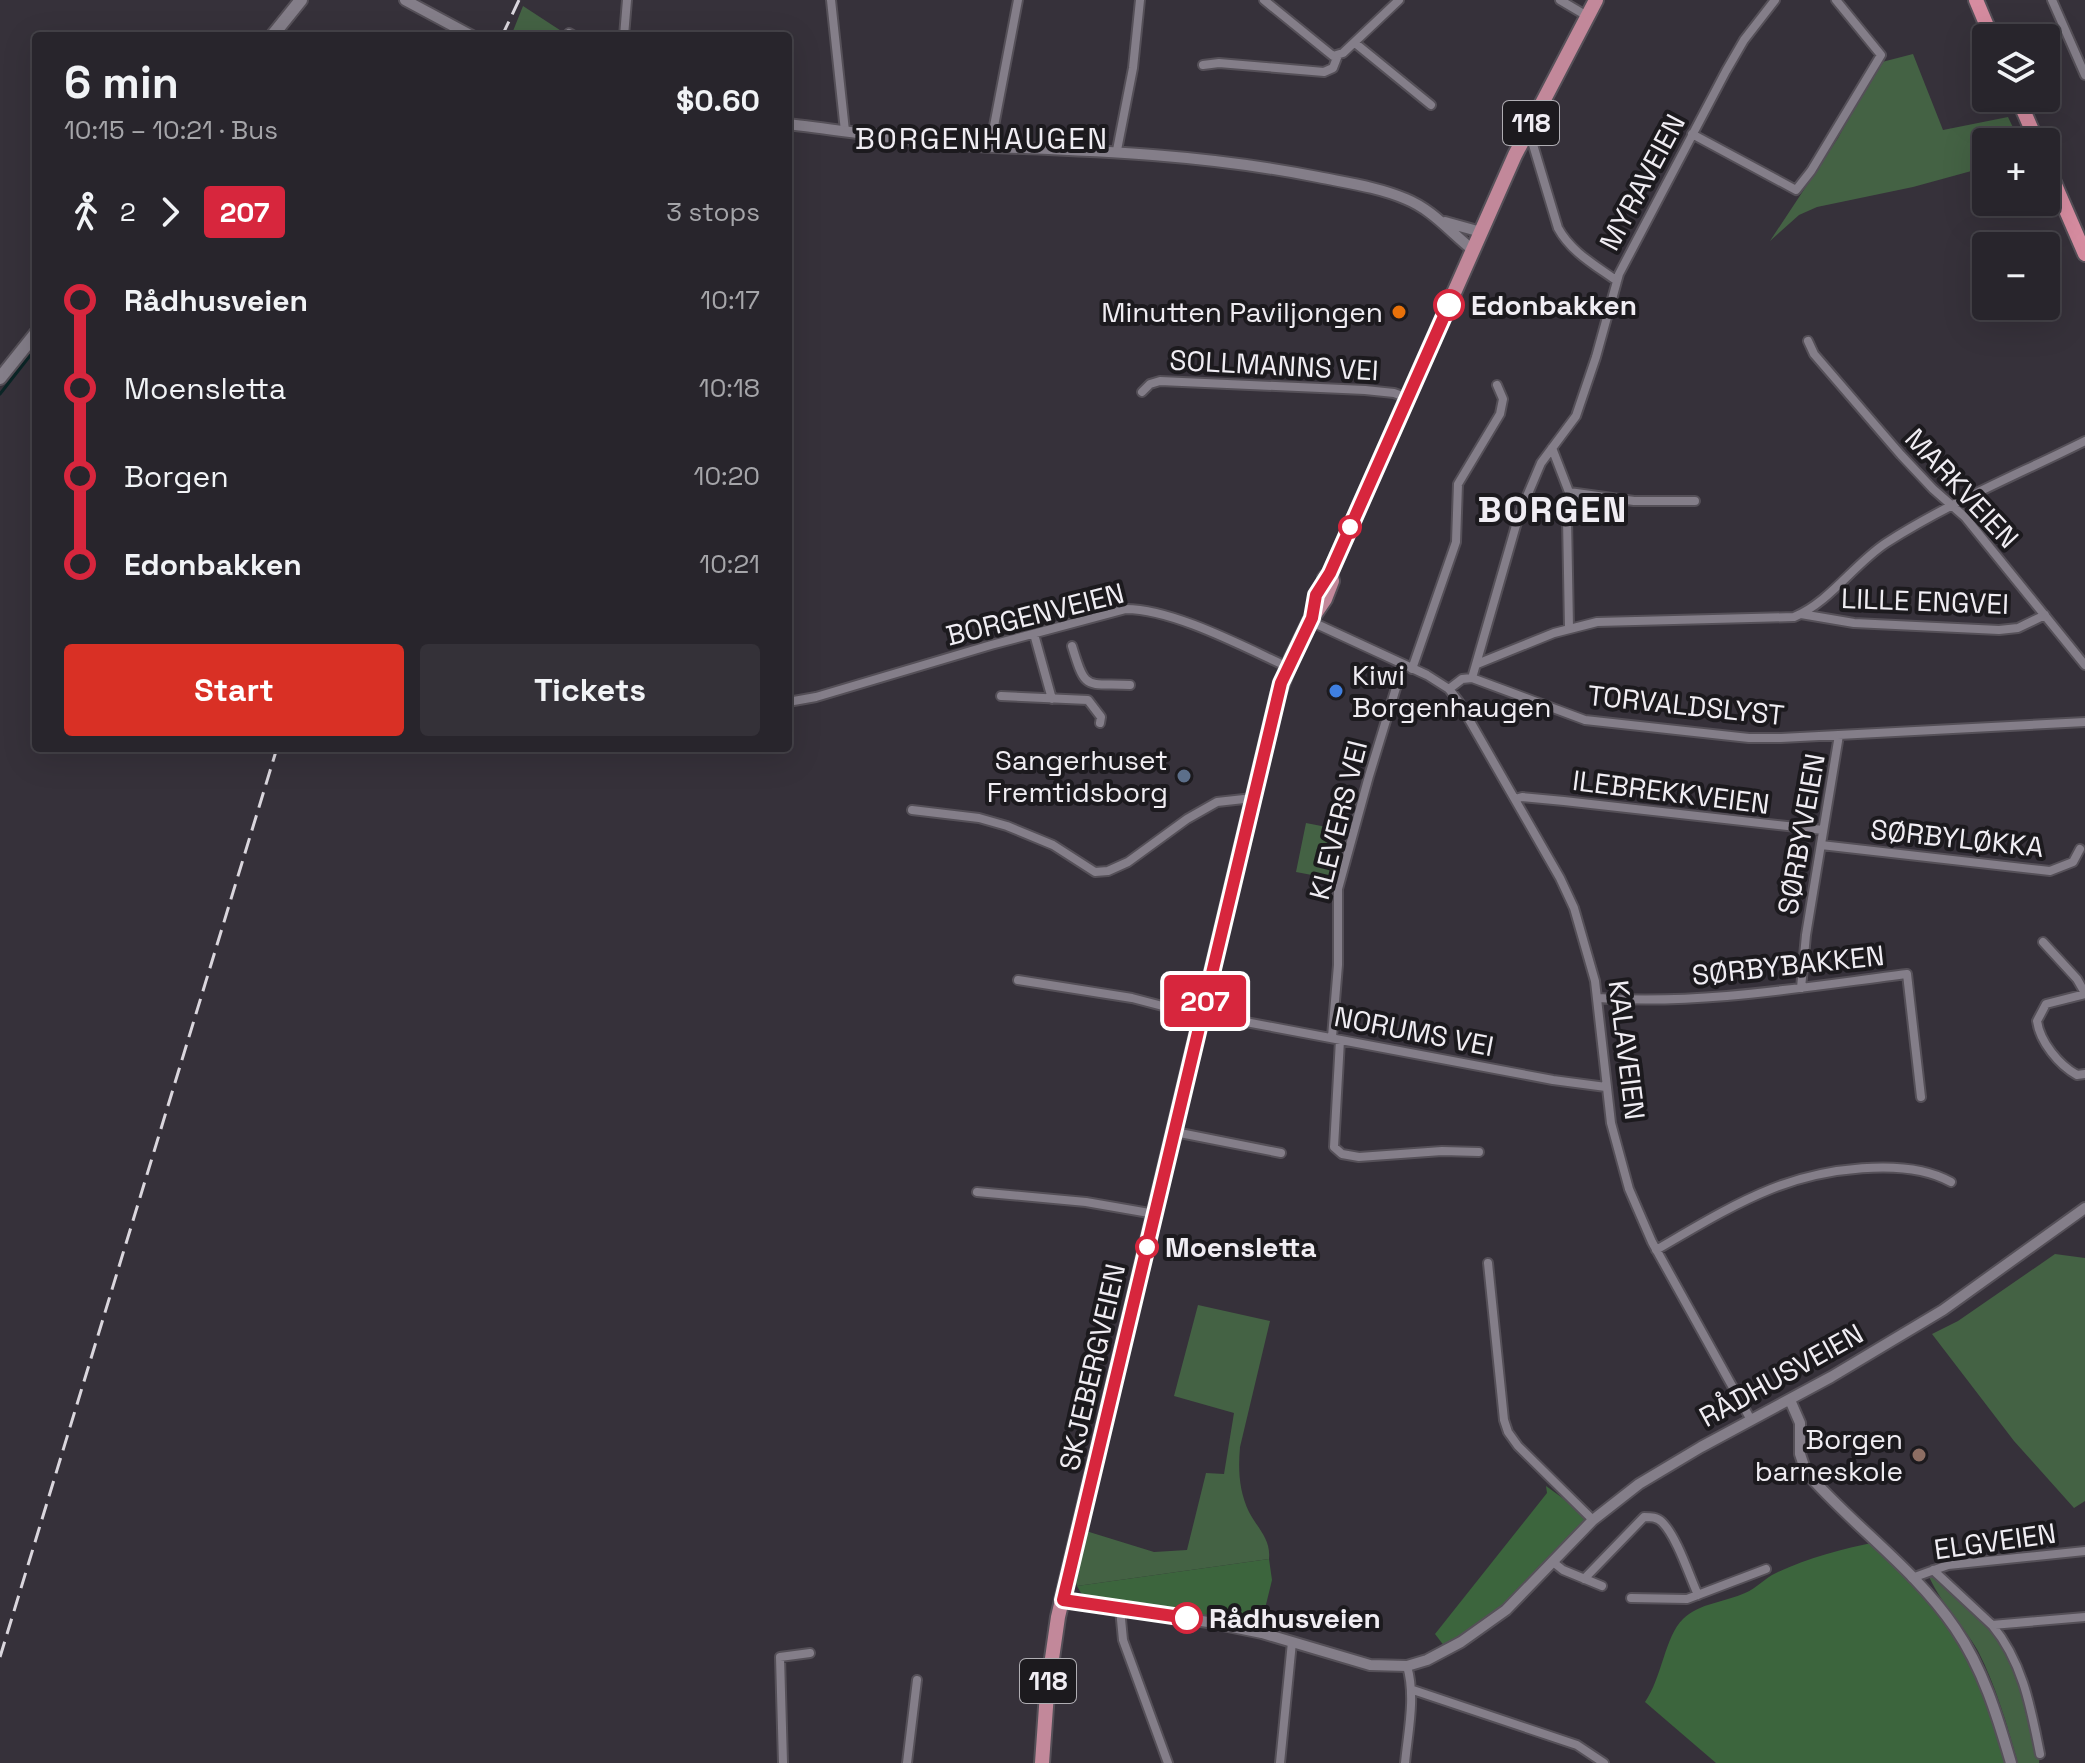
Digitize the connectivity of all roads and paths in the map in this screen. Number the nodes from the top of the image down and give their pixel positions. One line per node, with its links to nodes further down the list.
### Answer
1 (301, 0): 17 (main road)
2 (405, 0): 18 (street)
3 (627, 0): 19 (street)
4 (831, 0): 26 (street)
5 (1018, 0): 29 (street)
6 (1140, 0): 30 (street)
7 (1264, 0): 21 (street)
8 (1399, 0): 20 (street)
9 (1560, 0): 15 (street)
10 (1596, 0): 15 (main road, SKJEBERGVEIEN / 118)
11 (1775, 0): 28 (street, MYRAVEIEN)
12 (1836, 0): 28 (street)
13 (1976, 0): 16 (highway)
14 (2052, 0): 23 (street)
15 (1587, 16): 27 (main road, SKJEBERGVEIEN / 118)
16 (1986, 24)
17 (275, 32)
18 (465, 32)
19 (624, 32)
20 (1355, 43): 21 (street); 24 (street)
21 (1338, 55): 22 (street)
22 (1203, 65)
23 (2085, 75)
24 (1431, 105)
25 (792, 124): 26 (street)
26 (845, 131): 29 (street)
27 (1526, 133): 33 (main road, SKJEBERGVEIEN / 118); 36 (street)
28 (1692, 134): 36 (street, MYRAVEIEN)
29 (990, 147): 30 (street)
30 (1117, 150): 32 (street)
31 (2060, 196): 35 (highway)
32 (1443, 222): 33 (street); 34 (street)
33 (1481, 232): 34 (main road, SKJEBERGVEIEN / 118)
34 (1473, 250): 42 (main road, SKJEBERGVEIEN / 118)
35 (2085, 254)
36 (1617, 281): 44 (street, MYRAVEIEN)
37 (32, 338): 39 (main road)
38 (1808, 341): 47 (street, MARKVEIEN)
39 (0, 378)
40 (1497, 385): 57 (street, KLEVERS VEI)
41 (1142, 392): 42 (street, SOLLMANNS VEI)
42 (1408, 398): 50 (main road, SKJEBERGVEIEN / 118)
43 (2085, 441): 47 (street)
44 (1552, 448): 45 (street); 54 (street, MYRAVEIEN)
45 (1569, 492): 46 (street); 51 (street)
46 (1695, 501)
47 (1954, 506): 48 (street); 49 (street, MARKVEIEN)
48 (1801, 614): 49 (street, LILLE ENGVEI); 51 (street, LILLE ENGVEI)
49 (2045, 615): 55 (street, MARKVEIEN)
50 (1311, 619): 56 (main road, SKJEBERGVEIEN / 118); 57 (street)
51 (1569, 628): 54 (street, LILLE ENGVEI)
52 (1034, 634): 56 (street, BORGENVEIEN); 62 (street); 63 (street, BORGENVEIEN)
53 (1072, 646): 59 (street)
54 (1477, 664): 58 (street, MYRAVEIEN)
55 (2085, 665)
56 (1288, 667): 67 (main road, SKJEBERGVEIEN / 118)
57 (1408, 667): 60 (street); 81 (street, KLEVERS VEI)
58 (1472, 678): 60 (street); 66 (street, TORVALDSLYST)
59 (1130, 685)
60 (1449, 689): 68 (street, KALAVEIEN)
61 (1001, 696): 62 (street)
62 (1052, 699): 65 (street)
63 (792, 701)
64 (2085, 722): 66 (street, TORVALDSLYST)
65 (1100, 723)
66 (1839, 735): 70 (street, SØRBYVEIEN)
67 (1253, 798): 69 (street); 80 (main road, SKJEBERGVEIEN / 118)
68 (1515, 799): 70 (street, ILEBREKKVEIEN); 79 (street, KALAVEIEN)
69 (912, 810)
70 (1823, 830): 71 (street, SØRBYVEIEN)
71 (1821, 845): 72 (street, SØRBYLØKKA); 77 (street, SØRBYVEIEN)
72 (2080, 849)
73 (2043, 942): 75 (street)
74 (2085, 971): 75 (street)
75 (2077, 979): 78 (street)
76 (1018, 980): 80 (street, NORUMS VEI)
77 (1801, 988): 79 (street, SØRBYBAKKEN); 84 (street, SØRBYBAKKEN)
78 (2085, 994): 82 (street)
79 (1598, 998): 83 (street, KALAVEIEN)
80 (1207, 1016): 81 (street, NORUMS VEI); 85 (main road, SKJEBERGVEIEN / 118)
81 (1336, 1039): 83 (street, NORUMS VEI); 86 (street, KLEVERS VEI)
82 (2085, 1074)
83 (1606, 1087): 92 (street, KALAVEIEN)
84 (1921, 1097)
85 (1175, 1132): 87 (street); 91 (main road, SKJEBERGVEIEN / 118)
86 (1479, 1152)
87 (1281, 1153)
88 (1951, 1182): 92 (street)
89 (977, 1192): 91 (street)
90 (2085, 1208): 94 (street, RÅDHUSVEIEN)
91 (1155, 1214): 106 (main road, SKJEBERGVEIEN / 118)
92 (1656, 1250): 95 (street, KALAVEIEN)
93 (1488, 1263): 96 (street)
94 (1790, 1400): 95 (street, RÅDHUSVEIEN); 101 (street)
95 (1751, 1420): 96 (street, RÅDHUSVEIEN)
96 (1593, 1520): 98 (street, RÅDHUSVEIEN)
97 (2085, 1551): 100 (street, ELGVEIEN)
98 (1553, 1562): 102 (street); 112 (street, RÅDHUSVEIEN)
99 (1766, 1569): 104 (street)
100 (1933, 1570): 101 (street, ELGVEIEN); 109 (street)
101 (1912, 1578): 123 (street)
102 (1584, 1579): 103 (street); 104 (street)
103 (1602, 1586)
104 (1698, 1595): 105 (street)
105 (1631, 1598)
106 (1063, 1600): 107 (street, RÅDHUSVEIEN); 118 (main road, SKJEBERGVEIEN / 118)
107 (1120, 1609): 110 (street, RÅDHUSVEIEN); 119 (street)
108 (2085, 1617): 109 (street)
109 (1992, 1625): 115 (street)
110 (1292, 1642): 112 (street, RÅDHUSVEIEN); 120 (street)
111 (810, 1653): 116 (street)
112 (1407, 1666): 114 (street)
113 (917, 1680): 117 (street)
114 (1413, 1690): 121 (street); 122 (street)
115 (2040, 1754)
116 (783, 1763)
117 (907, 1763)
118 (1042, 1763)
119 (1168, 1763)
120 (1280, 1763)
121 (1405, 1763)
122 (1604, 1763)
123 (2011, 1763)

